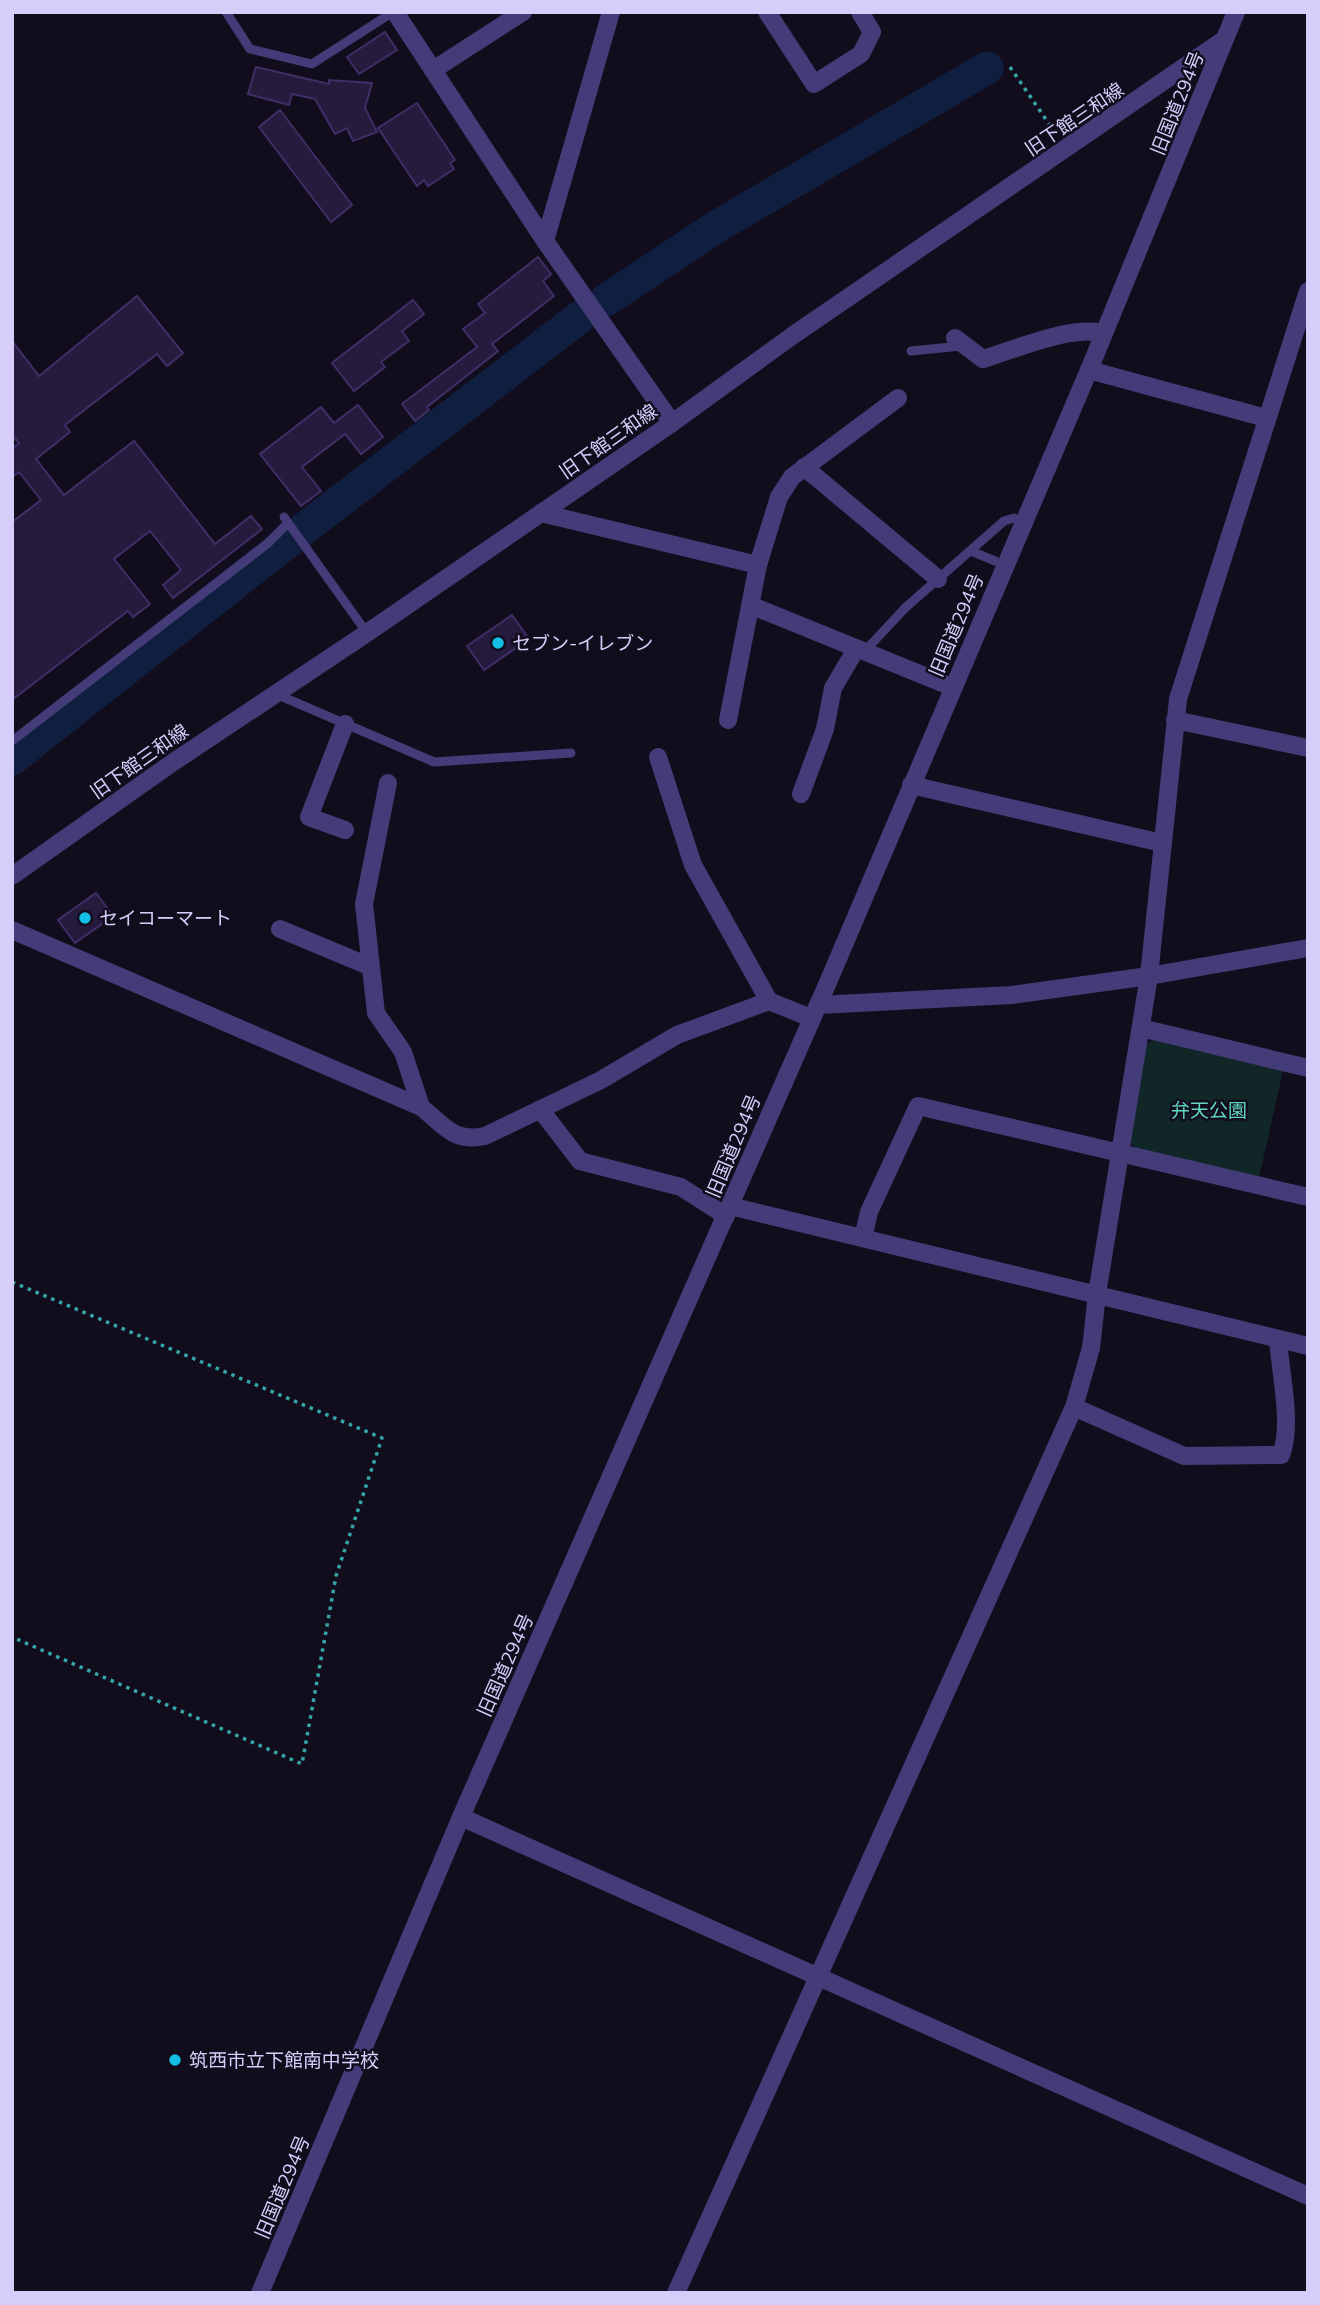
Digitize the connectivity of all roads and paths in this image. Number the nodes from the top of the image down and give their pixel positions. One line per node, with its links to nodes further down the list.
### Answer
1 (226, 12): 2 (lane)
2 (394, 12): 10 (street)
3 (523, 12): 10 (street)
4 (611, 12): 12 (street)
5 (767, 12): 6 (street)
6 (860, 12)
7 (1237, 12): 8 (street, 旧国道294号)
8 (1225, 39): 14 (street, 旧国道294号); 21 (street, 旧下館三和線)
9 (1010, 67): 11 (path)
10 (433, 70): 12 (street)
11 (1057, 134)
12 (545, 241): 21 (street)
13 (1308, 291): 16 (street)
14 (1104, 333): 15 (street); 18 (street, 旧国道294号)
15 (960, 342): 17 (lane)
16 (1300, 343): 20 (street)
17 (911, 351)
18 (1089, 370): 20 (street); 32 (street, 旧国道294号)
19 (898, 398): 22 (street)
20 (1266, 418): 34 (street)
21 (672, 423): 23 (street, 旧下館三和線)
22 (804, 467): 27 (street); 28 (street)
23 (541, 513): 27 (street); 30 (street, 旧下館三和線)
24 (1014, 518): 25 (lane)
25 (971, 551): 26 (lane); 28 (lane)
26 (995, 561)
27 (758, 565): 29 (street)
28 (938, 579): 31 (lane)
29 (750, 605): 31 (street); 35 (street)
30 (367, 633): 33 (street, 旧下館三和線); 37 (lane)
31 (860, 651): 32 (street); 43 (street)
32 (952, 687): 42 (street, 旧国道294号)
33 (276, 694): 36 (lane); 46 (street, 旧下館三和線)
34 (1175, 719): 38 (street); 45 (street)
35 (728, 720)
36 (345, 724): 39 (lane); 44 (street)
37 (12, 741)
38 (1308, 748)
39 (571, 752)
40 (658, 757): 52 (street)
41 (388, 783): 50 (street)
42 (911, 785): 45 (street); 53 (street, 旧国道294号)
43 (801, 794)
44 (345, 830)
45 (1162, 843): 51 (street)
46 (12, 876)
47 (280, 929): 50 (street)
48 (12, 930): 56 (street)
49 (1308, 948): 51 (street)
50 (371, 967): 56 (street)
51 (1149, 976): 53 (street); 54 (street)
52 (769, 1001): 53 (street); 57 (street)
53 (815, 1012): 60 (street, 旧国道294号)
54 (1141, 1028): 55 (street); 58 (street)
55 (1308, 1068)
56 (421, 1107): 57 (street)
57 (540, 1109): 60 (street)
58 (1120, 1153): 59 (street); 61 (street); 63 (street)
59 (1308, 1197)
60 (728, 1211): 61 (street); 68 (street, 旧国道294号)
61 (863, 1238): 63 (street)
62 (12, 1282): 67 (path)
63 (1097, 1294): 64 (street); 66 (street)
64 (1278, 1339): 65 (street); 66 (street)
65 (1308, 1346)
66 (1074, 1407): 69 (street)
67 (12, 1637)
68 (461, 1817): 69 (street); 71 (street, 旧国道294号)
69 (817, 1976): 70 (street); 72 (street)
70 (1308, 2196)
71 (260, 2293)
72 (676, 2293)

